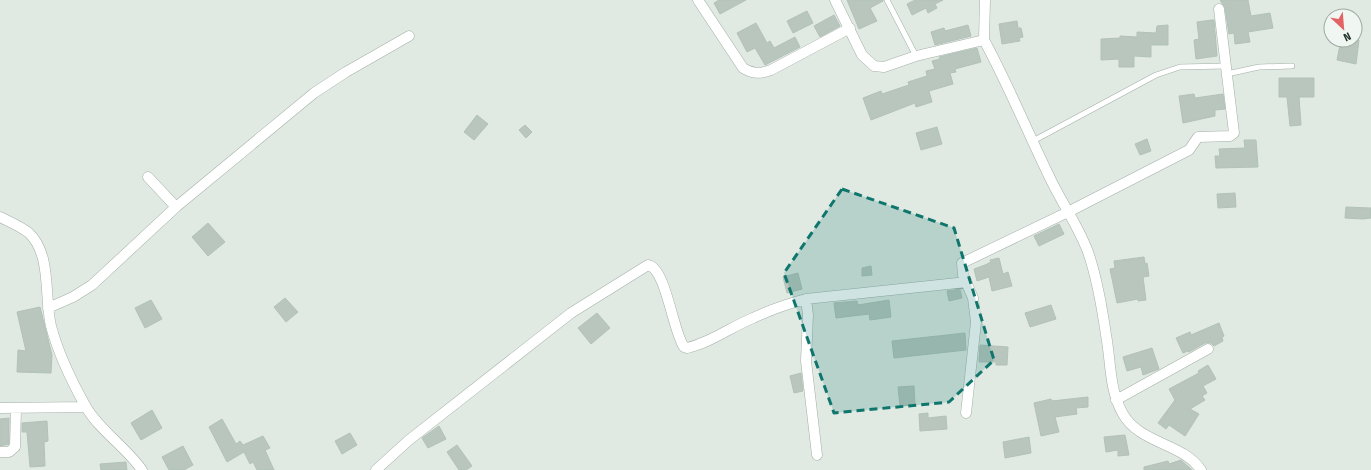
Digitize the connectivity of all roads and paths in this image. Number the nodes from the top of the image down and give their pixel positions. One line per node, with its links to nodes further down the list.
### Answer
1 (698, 0): 6 (street)
2 (835, 0): 6 (street)
3 (887, 0): 9 (lane)
4 (985, 0): 8 (street)
5 (1219, 9): 11 (street)
6 (850, 28): 9 (street)
7 (410, 36): 14 (street)
8 (984, 40): 9 (street); 12 (street)
9 (916, 56)
10 (1292, 66): 11 (lane)
11 (1226, 70): 12 (lane); 15 (street)
12 (1033, 141): 15 (street)
13 (148, 177): 14 (street)
14 (176, 207): 19 (street)
15 (1068, 212): 17 (street); 21 (street)
16 (0, 217): 19 (street)
17 (967, 282): 18 (street); 25 (street)
18 (806, 299): 27 (street); 29 (street)
19 (48, 308): 22 (street)
20 (1208, 349): 21 (street)
21 (1116, 400): 30 (street)
22 (86, 407): 24 (street); 28 (street)
23 (0, 408): 24 (street)
24 (16, 408): 26 (street)
25 (966, 413)
26 (0, 452)
27 (817, 455)
28 (142, 470)
29 (376, 470)
30 (1201, 470)

